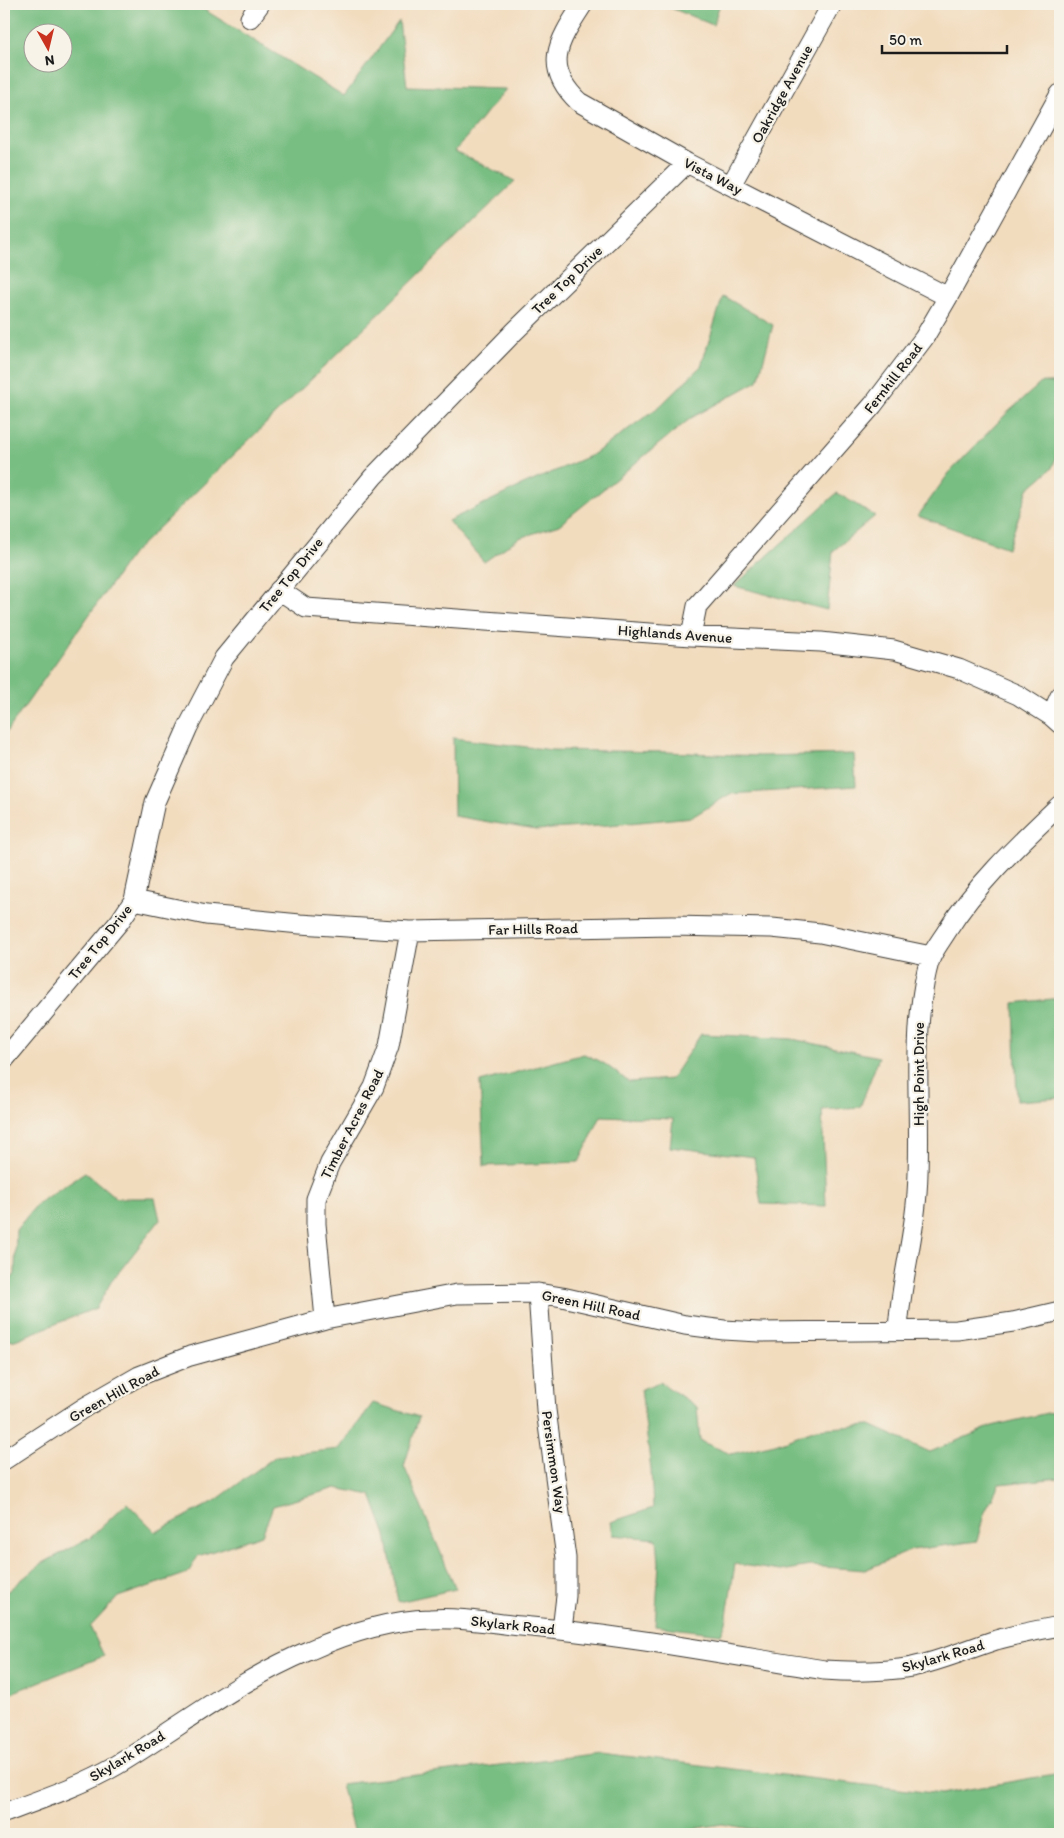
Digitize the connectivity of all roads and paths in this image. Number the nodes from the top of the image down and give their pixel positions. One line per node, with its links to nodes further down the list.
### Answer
1 (583, 4): 4 (street, Vista Way)
2 (832, 4): 5 (street, Oakridge Avenue)
3 (1060, 94): 6 (street, Fernhill Road)
4 (687, 163): 5 (street, Vista Way); 7 (street, Tree Top Drive)
5 (731, 185): 6 (street, Vista Way)
6 (948, 297): 8 (street, Fernhill Road)
7 (279, 590): 8 (street, Highlands Avenue); 12 (street, Tree Top Drive)
8 (691, 636): 10 (street, Highlands Avenue)
9 (1060, 696): 10 (street)
10 (1056, 720)
11 (1060, 805): 14 (street, High Point Drive)
12 (134, 900): 13 (street, Far Hills Road); 15 (street, Tree Top Drive)
13 (410, 931): 14 (street, Far Hills Road); 18 (street, Timber Acres Road)
14 (931, 956): 19 (street, High Point Drive)
15 (4, 1060)
16 (538, 1294): 18 (street, Green Hill Road); 19 (street, Green Hill Road); 22 (street, Persimmon Way)
17 (1060, 1311): 19 (street, Green Hill Road)
18 (325, 1320): 20 (street, Green Hill Road)
19 (898, 1331)
20 (4, 1460)
21 (1060, 1626): 22 (street, Skylark Road)
22 (562, 1630): 23 (street, Skylark Road)
23 (4, 1812)

